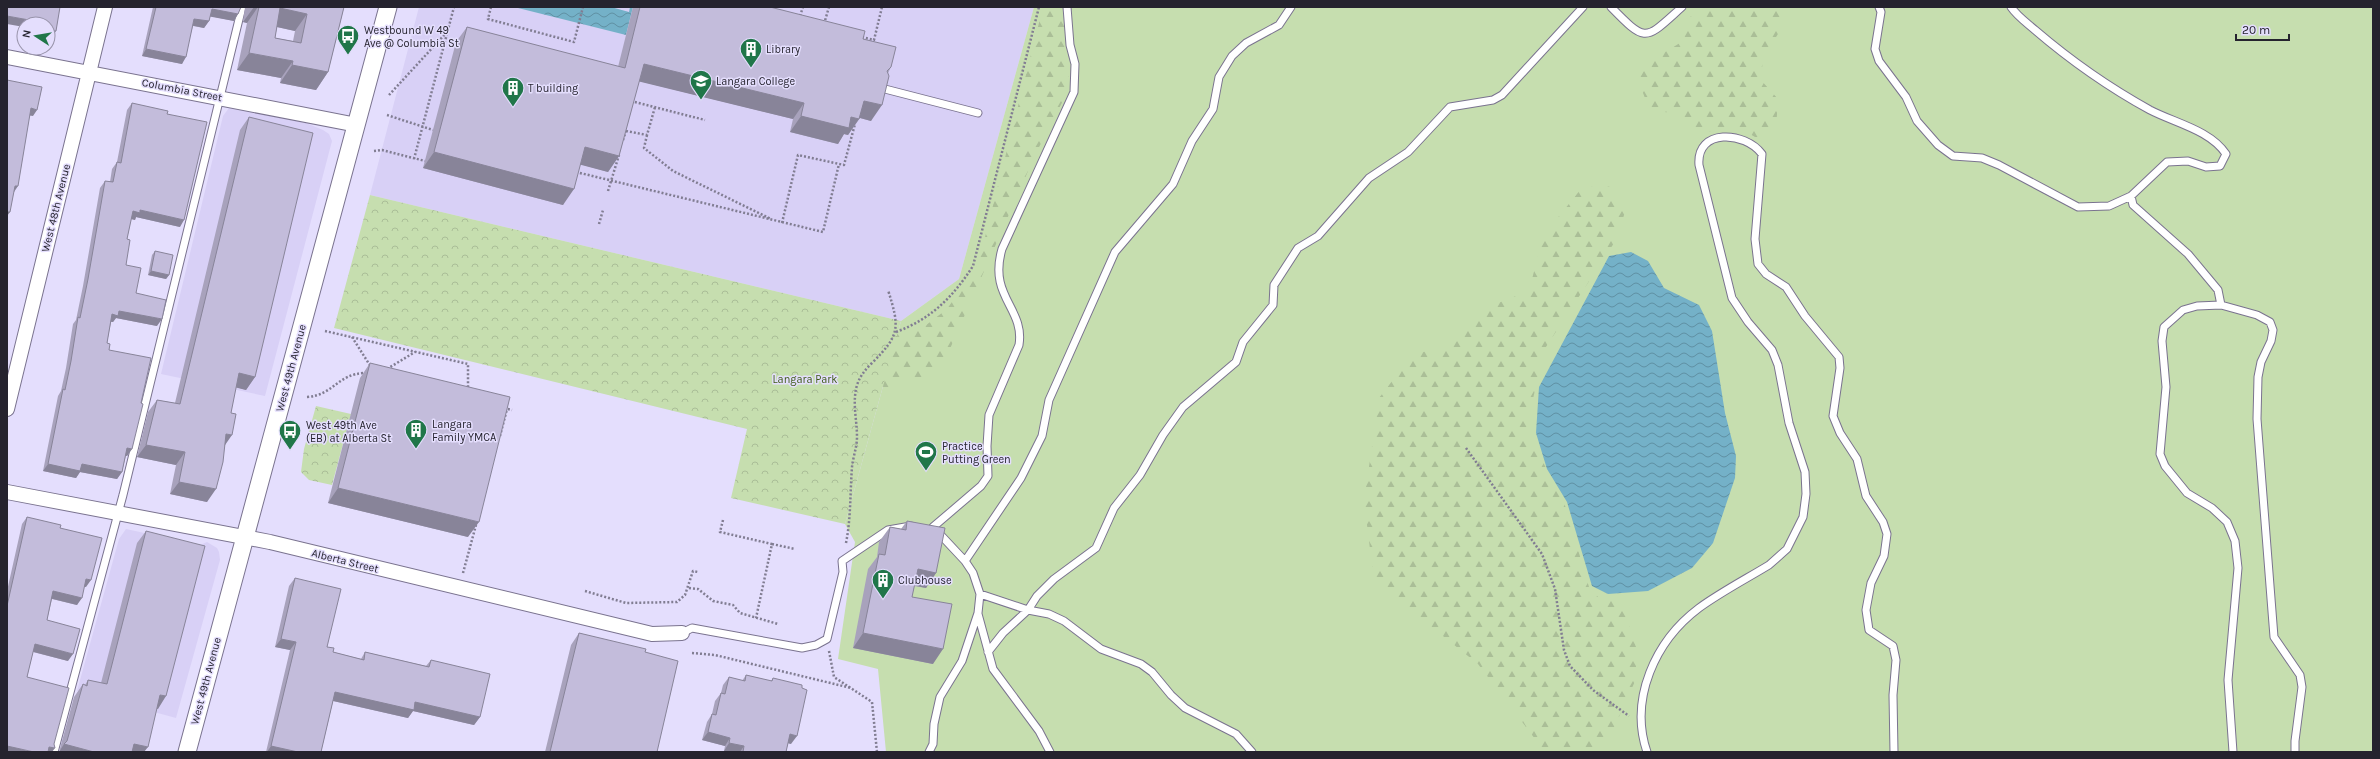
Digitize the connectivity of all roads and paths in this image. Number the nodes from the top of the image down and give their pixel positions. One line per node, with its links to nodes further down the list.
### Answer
1 (105, 7): 27 (street, West 48th Avenue)
2 (242, 7): 30 (lane)
3 (388, 7): 37 (street, West 49th Avenue)
4 (454, 7): 22 (path)
5 (491, 7): 6 (path)
6 (583, 7)
7 (803, 7): 18 (path)
8 (829, 7): 20 (path)
9 (882, 7): 24 (path)
10 (1039, 7): 60 (path)
11 (1067, 7): 78 (lane)
12 (1292, 7): 82 (lane)
13 (1583, 7): 89 (lane)
14 (1611, 7): 15 (lane)
15 (1682, 7)
16 (1879, 7): 52 (lane)
17 (2011, 7): 52 (lane)
18 (800, 20)
19 (817, 25): 20 (path)
20 (823, 27): 21 (path)
21 (830, 29)
22 (448, 32): 29 (path); 38 (path)
23 (859, 36): 24 (path)
24 (874, 40): 25 (path)
25 (872, 46)
26 (7, 57): 27 (street, Columbia Street)
27 (89, 73): 30 (street, Columbia Street); 69 (street, West 48th Avenue)
28 (881, 88): 33 (lane)
29 (389, 95)
30 (220, 98): 37 (street, Columbia Street); 75 (lane)
31 (627, 100): 32 (path)
32 (655, 107): 36 (path); 42 (path)
33 (978, 113)
34 (387, 115): 38 (path)
35 (857, 117): 48 (path)
36 (705, 120)
37 (357, 125): 79 (street, West 49th Avenue)
38 (422, 127): 40 (path); 46 (path)
39 (620, 129): 41 (path)
40 (433, 130)
41 (626, 131): 42 (path); 43 (path)
42 (648, 135): 54 (path)
43 (622, 145)
44 (374, 151): 46 (path)
45 (620, 152): 50 (path)
46 (414, 158): 47 (path)
47 (425, 161)
48 (839, 164): 55 (path); 55 (path)
49 (572, 171): 50 (path)
50 (611, 181): 51 (path); 54 (path)
51 (608, 191)
52 (2130, 196): 58 (lane)
53 (603, 210): 56 (path)
54 (776, 221): 55 (path)
55 (782, 223)
56 (600, 224)
57 (888, 290): 60 (path)
58 (2222, 305): 107 (lane); 108 (lane)
59 (325, 330): 61 (path)
60 (896, 332): 83 (path)
61 (352, 337): 62 (path); 63 (path)
62 (415, 352): 64 (path); 66 (path)
63 (372, 369)
64 (382, 372)
65 (370, 374): 67 (path)
66 (468, 392)
67 (307, 397)
68 (501, 407): 70 (path)
69 (7, 409)
70 (507, 409): 71 (path); 72 (path)
71 (512, 410)
72 (499, 439)
73 (1466, 448): 98 (path)
74 (7, 492): 75 (street, Alberta Street)
75 (118, 514): 79 (street, Alberta Street); 99 (lane)
76 (723, 520): 80 (path)
77 (477, 521): 85 (path)
78 (926, 527): 82 (lane); 83 (lane)
79 (244, 538): 93 (street, Alberta Street); 100 (street, West 49th Avenue)
80 (772, 544): 81 (path); 91 (path)
81 (794, 549)
82 (965, 560): 88 (lane)
83 (842, 561): 94 (lane)
84 (698, 572): 86 (path)
85 (463, 573)
86 (689, 588): 87 (path); 91 (path)
87 (585, 592)
88 (980, 594): 89 (lane); 90 (lane)
89 (1028, 610): 95 (lane); 104 (lane)
90 (978, 613): 95 (lane); 102 (lane)
91 (756, 618): 92 (path)
92 (778, 624)
93 (682, 633): 94 (lane)
94 (827, 639): 97 (path)
95 (988, 652): 103 (lane)
96 (692, 653): 97 (path)
97 (851, 688): 101 (path)
98 (1641, 729): 105 (lane); 106 (lane)
99 (54, 752)
100 (187, 752)
101 (877, 752)
102 (929, 752)
103 (1050, 752)
104 (1252, 752)
105 (1646, 752)
106 (1894, 752)
107 (2233, 752)
108 (2295, 752)

